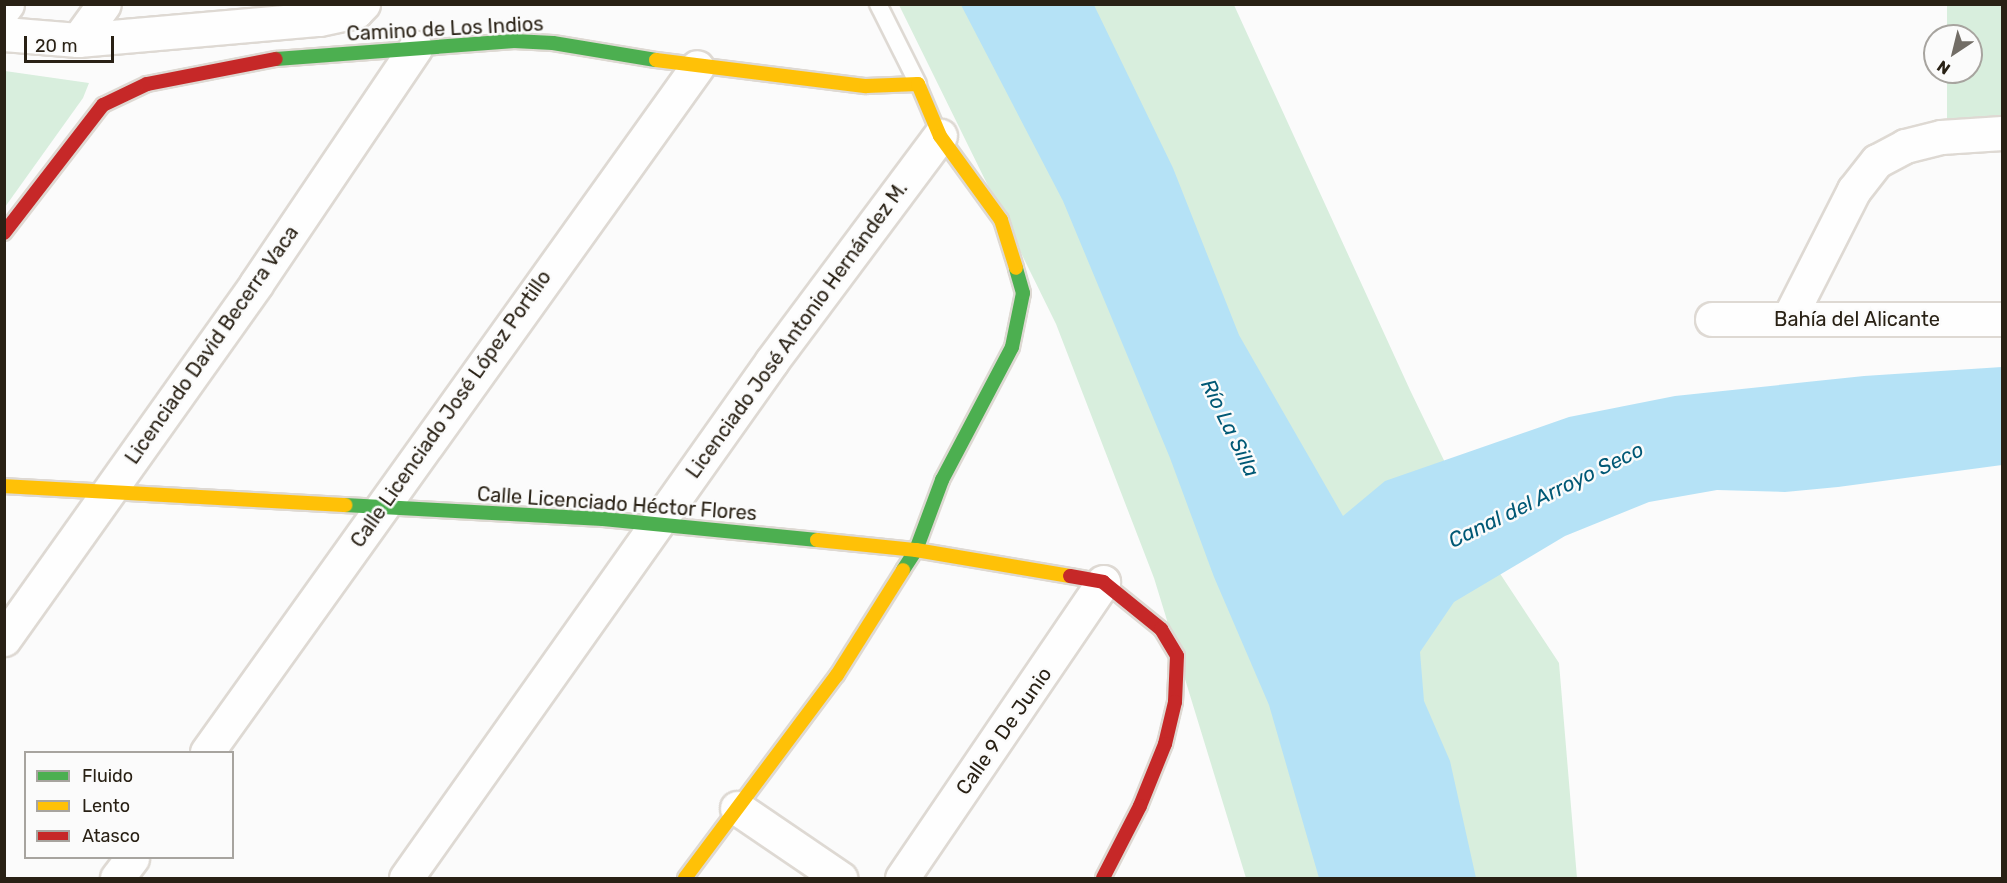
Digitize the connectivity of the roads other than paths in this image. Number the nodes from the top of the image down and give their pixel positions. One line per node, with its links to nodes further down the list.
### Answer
1 (7, 4): 4 (street)
2 (104, 4): 7 (street)
3 (878, 4): 10 (lane)
4 (4, 8)
5 (360, 8): 7 (street)
6 (4, 34): 7 (street)
7 (78, 40)
8 (415, 48): 9 (street, Camino de Los Indios); 13 (street, Camino de Los Indios); 18 (street, Licenciado David Becerra Vaca)
9 (697, 67): 10 (street, Camino de Los Indios); 19 (street, Calle Licenciado José López Portillo)
10 (918, 84): 12 (street)
11 (2002, 133): 14 (street)
12 (940, 136): 20 (street, Licenciado José Antonio Hernández M.); 21 (street)
13 (4, 233)
14 (1790, 318): 15 (street, Bahía del Alicante); 16 (street, Bahía del Alicante)
15 (1712, 319)
16 (2002, 319)
17 (4, 486): 18 (street, Calle Licenciado Héctor Flores)
18 (109, 492): 19 (street, Calle Licenciado Héctor Flores); 23 (street, Licenciado David Becerra Vaca)
19 (383, 507): 20 (street, Calle Licenciado Héctor Flores); 24 (street, Calle Licenciado José López Portillo)
20 (656, 524): 21 (street, Calle Licenciado Héctor Flores); 28 (street, Licenciado José Antonio Hernández M.)
21 (916, 550): 22 (street, Calle Licenciado Héctor Flores); 25 (street)
22 (1103, 582): 31 (street, Calle 9 De Junio); 32 (street, Calle Licenciado Héctor Flores)
23 (4, 639)
24 (208, 751)
25 (737, 808): 29 (street); 30 (street)
26 (131, 859): 27 (street)
27 (117, 879)
28 (406, 879)
29 (685, 879)
30 (840, 879)
31 (902, 879)
32 (1103, 879)

